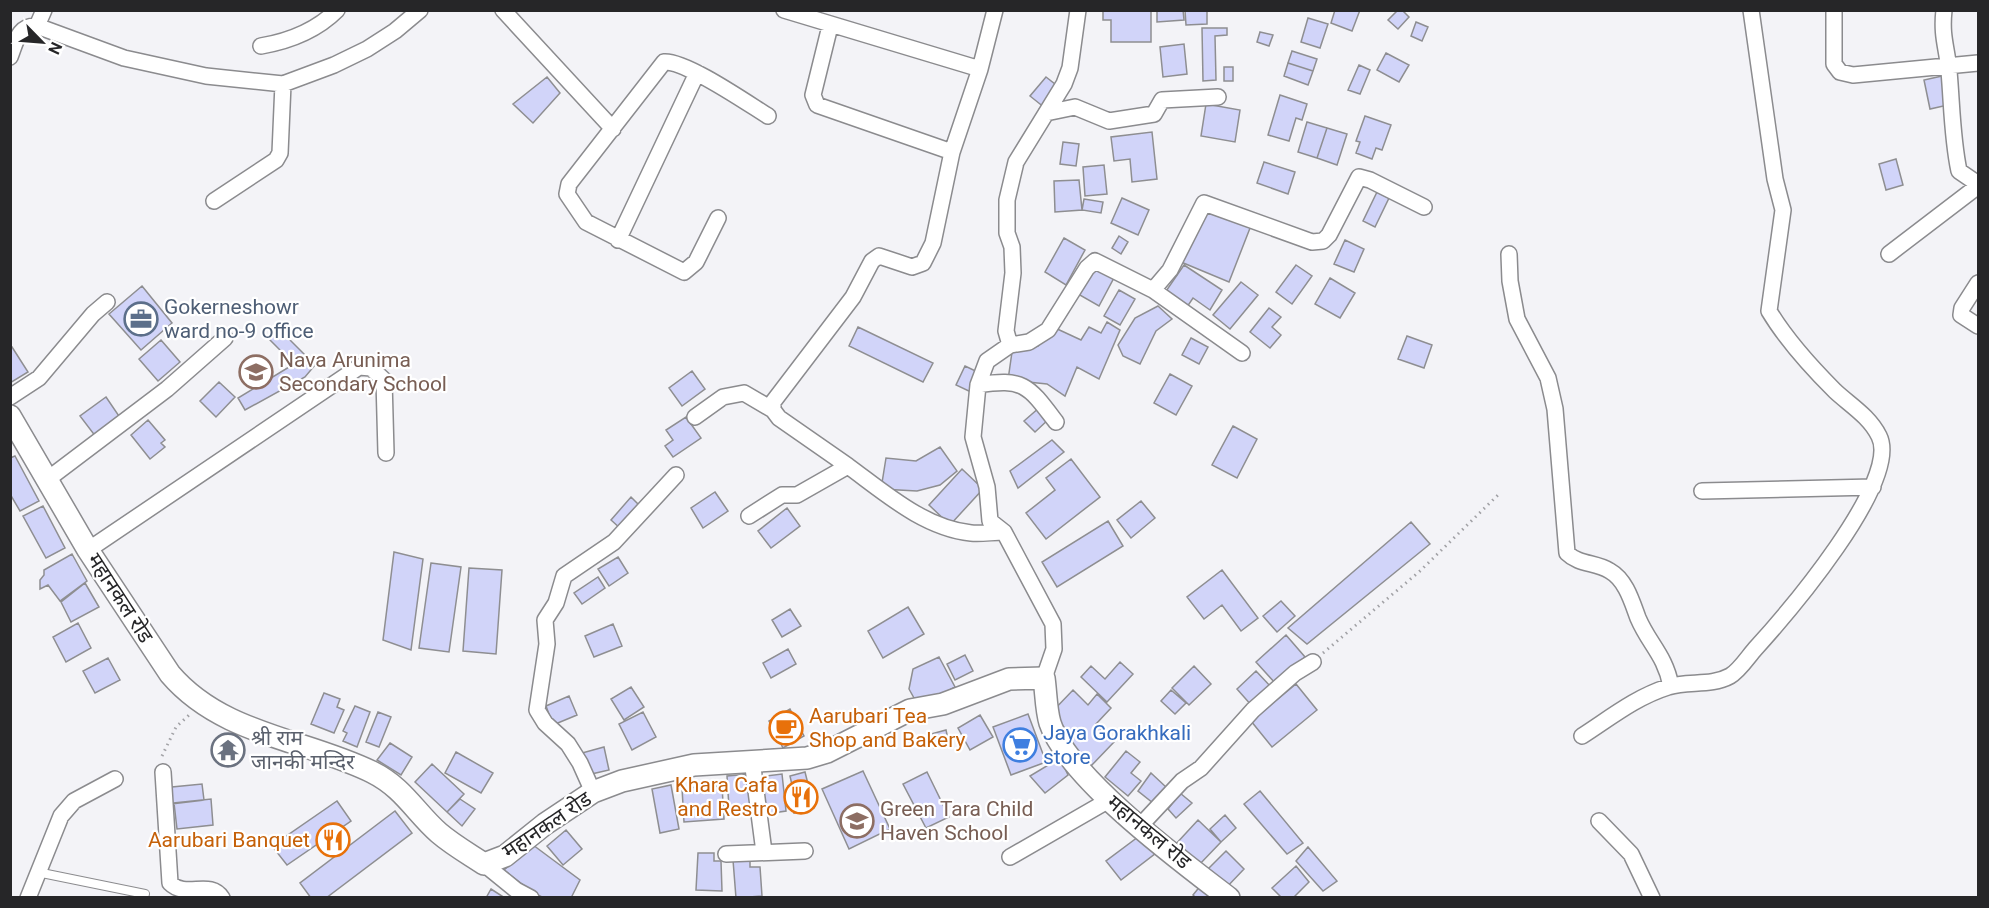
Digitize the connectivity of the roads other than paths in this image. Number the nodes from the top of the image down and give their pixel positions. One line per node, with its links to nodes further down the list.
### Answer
1 (44, 10): 11 (street)
2 (337, 10): 13 (street)
3 (420, 10): 19 (street)
4 (503, 10): 23 (street)
5 (784, 10): 12 (street)
6 (995, 10): 17 (street)
7 (1078, 10): 21 (street)
8 (1751, 10): 49 (street)
9 (1834, 10): 16 (street)
10 (1944, 10): 16 (street)
11 (37, 26): 14 (street); 19 (street)
12 (830, 26): 17 (street); 24 (street)
13 (261, 46)
14 (10, 57)
15 (1978, 63): 16 (street)
16 (1949, 68): 25 (street)
17 (980, 69): 24 (street)
18 (697, 74): 22 (street); 23 (street); 29 (street)
19 (283, 84): 26 (street)
20 (1218, 97): 21 (street)
21 (1046, 113): 37 (street)
22 (768, 116)
23 (613, 129): 29 (street)
24 (952, 152): 41 (street)
25 (1978, 185): 31 (street)
26 (214, 201)
27 (1424, 207): 33 (street)
28 (718, 218): 29 (street)
29 (618, 240)
30 (1509, 254): 56 (street)
31 (1889, 254)
32 (1978, 283): 35 (street)
33 (1153, 290): 37 (street); 38 (street)
34 (107, 302): 40 (street)
35 (1978, 326)
36 (225, 338): 48 (street)
37 (1010, 345): 39 (street)
38 (1242, 353)
39 (978, 385): 44 (street); 52 (street)
40 (10, 397)
41 (772, 410): 43 (street); 46 (street)
42 (10, 416): 48 (main road, महानकल रोड)
43 (695, 417)
44 (1056, 422)
45 (386, 453): 53 (street)
46 (848, 466): 51 (street); 52 (street)
47 (676, 476): 61 (street)
48 (48, 479): 53 (main road, महानकल रोड)
49 (1873, 487): 50 (street); 56 (street)
50 (1702, 491)
51 (749, 516)
52 (1004, 532): 55 (street)
53 (88, 550): 69 (main road, महानकल रोड)
54 (1313, 662): 64 (street)
55 (1044, 678): 58 (main road, महानकल रोड); 62 (main road, महानकल रोड)
56 (1671, 686): 57 (street)
57 (1582, 736)
58 (752, 760): 61 (main road, महानकल रोड); 66 (street)
59 (163, 772): 73 (street)
60 (115, 779): 70 (street)
61 (593, 792): 69 (main road, महानकल रोड)
62 (1109, 800): 64 (main road, महानकल रोड); 68 (street)
63 (1599, 821): 76 (street)
64 (1140, 826): 75 (main road, महानकल रोड)
65 (805, 851): 66 (street)
66 (764, 852): 67 (street)
67 (726, 854)
68 (1010, 858)
69 (484, 864): 74 (street)
70 (37, 872): 71 (lane); 72 (street)
71 (145, 894)
72 (28, 897)
73 (222, 897)
74 (531, 897)
75 (1229, 897)
76 (1652, 897)

